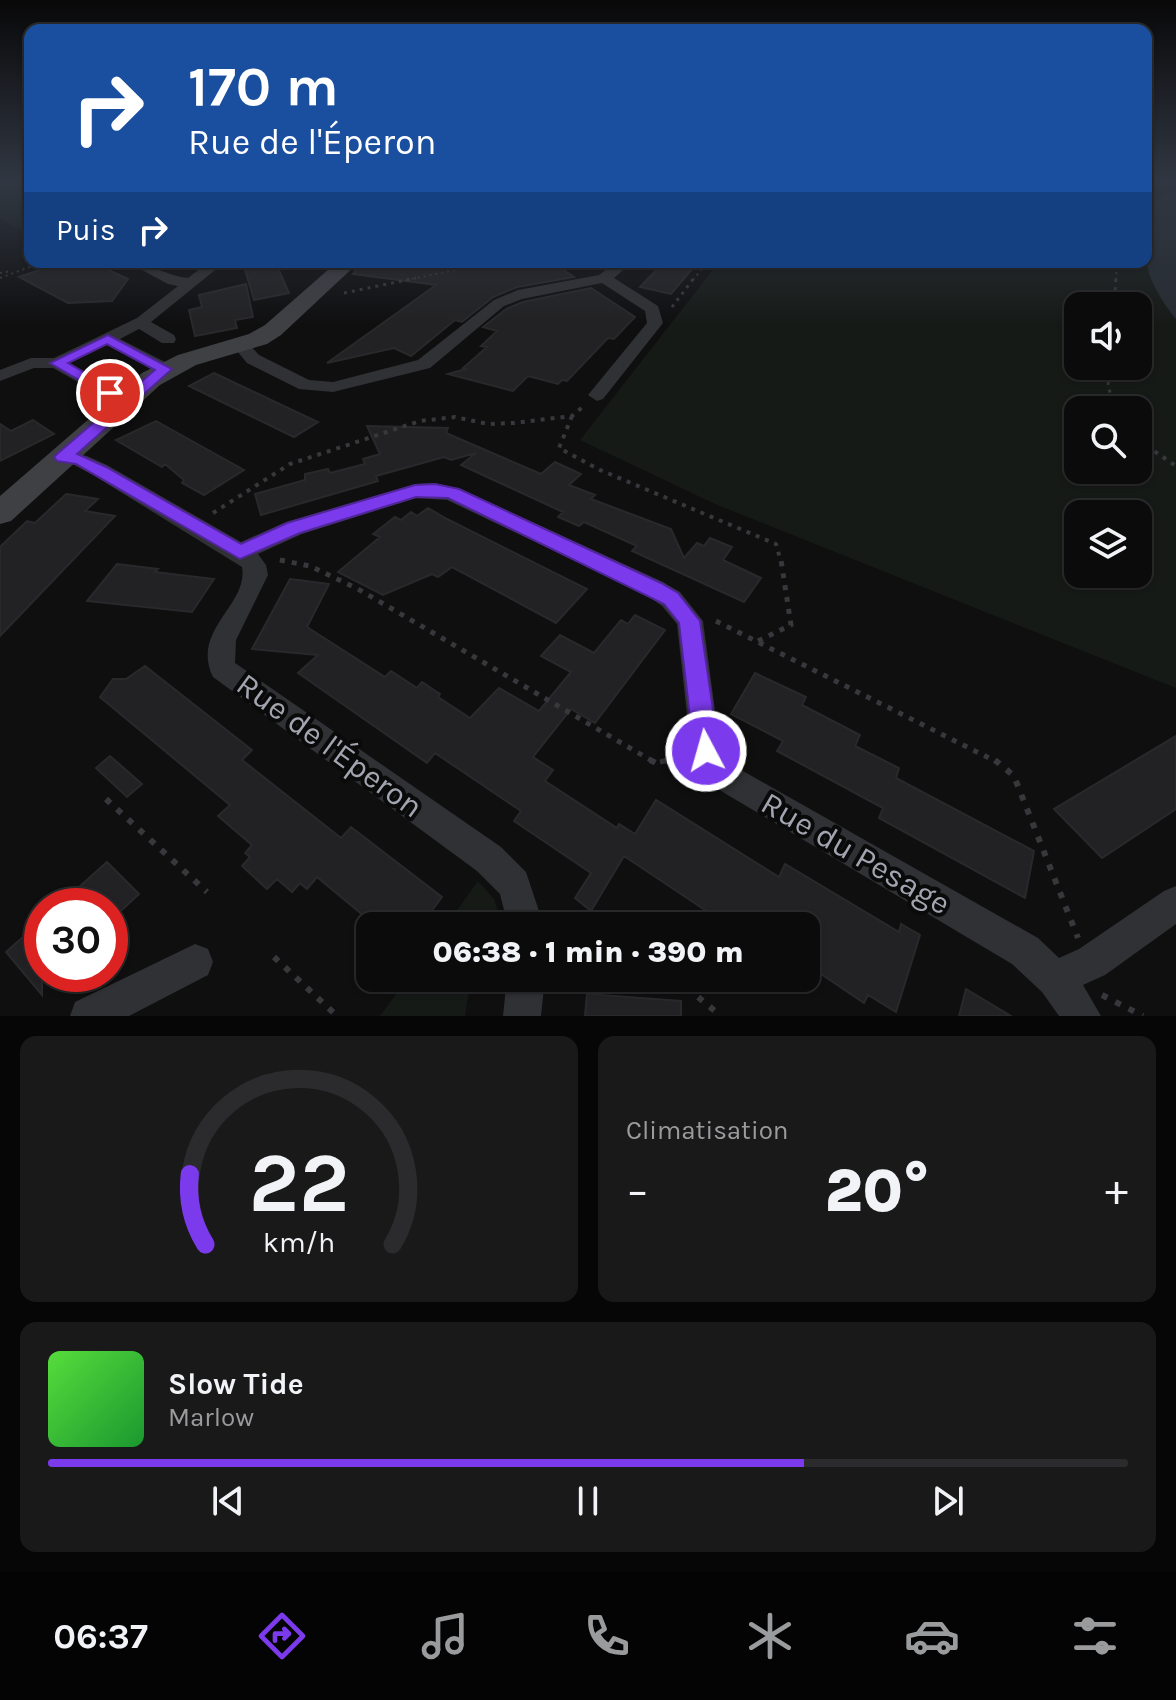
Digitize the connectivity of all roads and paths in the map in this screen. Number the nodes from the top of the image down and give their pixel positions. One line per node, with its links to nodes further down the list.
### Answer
1 (146, 268): 12 (street)
2 (210, 268): 12 (street)
3 (342, 268): 19 (street)
4 (466, 268): 14 (path)
5 (617, 268): 11 (street)
6 (702, 268): 15 (path)
7 (1117, 268): 13 (path)
8 (25, 269): 9 (path); 10 (path)
9 (0, 273)
10 (0, 278)
11 (604, 278): 19 (street); 23 (street)
12 (190, 283): 16 (street)
13 (1115, 292)
14 (338, 294)
15 (669, 311)
16 (143, 321): 17 (street); 18 (street)
17 (108, 339): 20 (street); 21 (street)
18 (168, 339)
19 (240, 345): 21 (street)
20 (57, 363): 22 (street); 24 (street)
21 (165, 369): 24 (street)
22 (0, 376)
23 (597, 395): 25 (path)
24 (124, 402): 27 (street)
25 (572, 416): 30 (path); 34 (path)
26 (1152, 450): 28 (path)
27 (63, 457): 29 (street); 31 (street)
28 (1176, 466)
29 (0, 513)
30 (204, 519)
31 (240, 552): 33 (street); 39 (street, Rue de l'Éperon)
32 (280, 560): 35 (path)
33 (683, 610): 34 (path); 43 (street, Rue du Pesage)
34 (758, 641): 42 (path)
35 (692, 755)
36 (106, 799): 37 (path)
37 (207, 892)
38 (1176, 903): 42 (street)
39 (523, 912)
40 (274, 957): 47 (path)
41 (195, 962): 46 (street)
42 (1092, 962): 43 (street)
43 (1055, 979): 50 (street, Rue du Pesage)
44 (525, 992): 48 (street)
45 (692, 992): 49 (path)
46 (89, 1016)
47 (337, 1016)
48 (522, 1016)
49 (721, 1016)
50 (1082, 1016)

